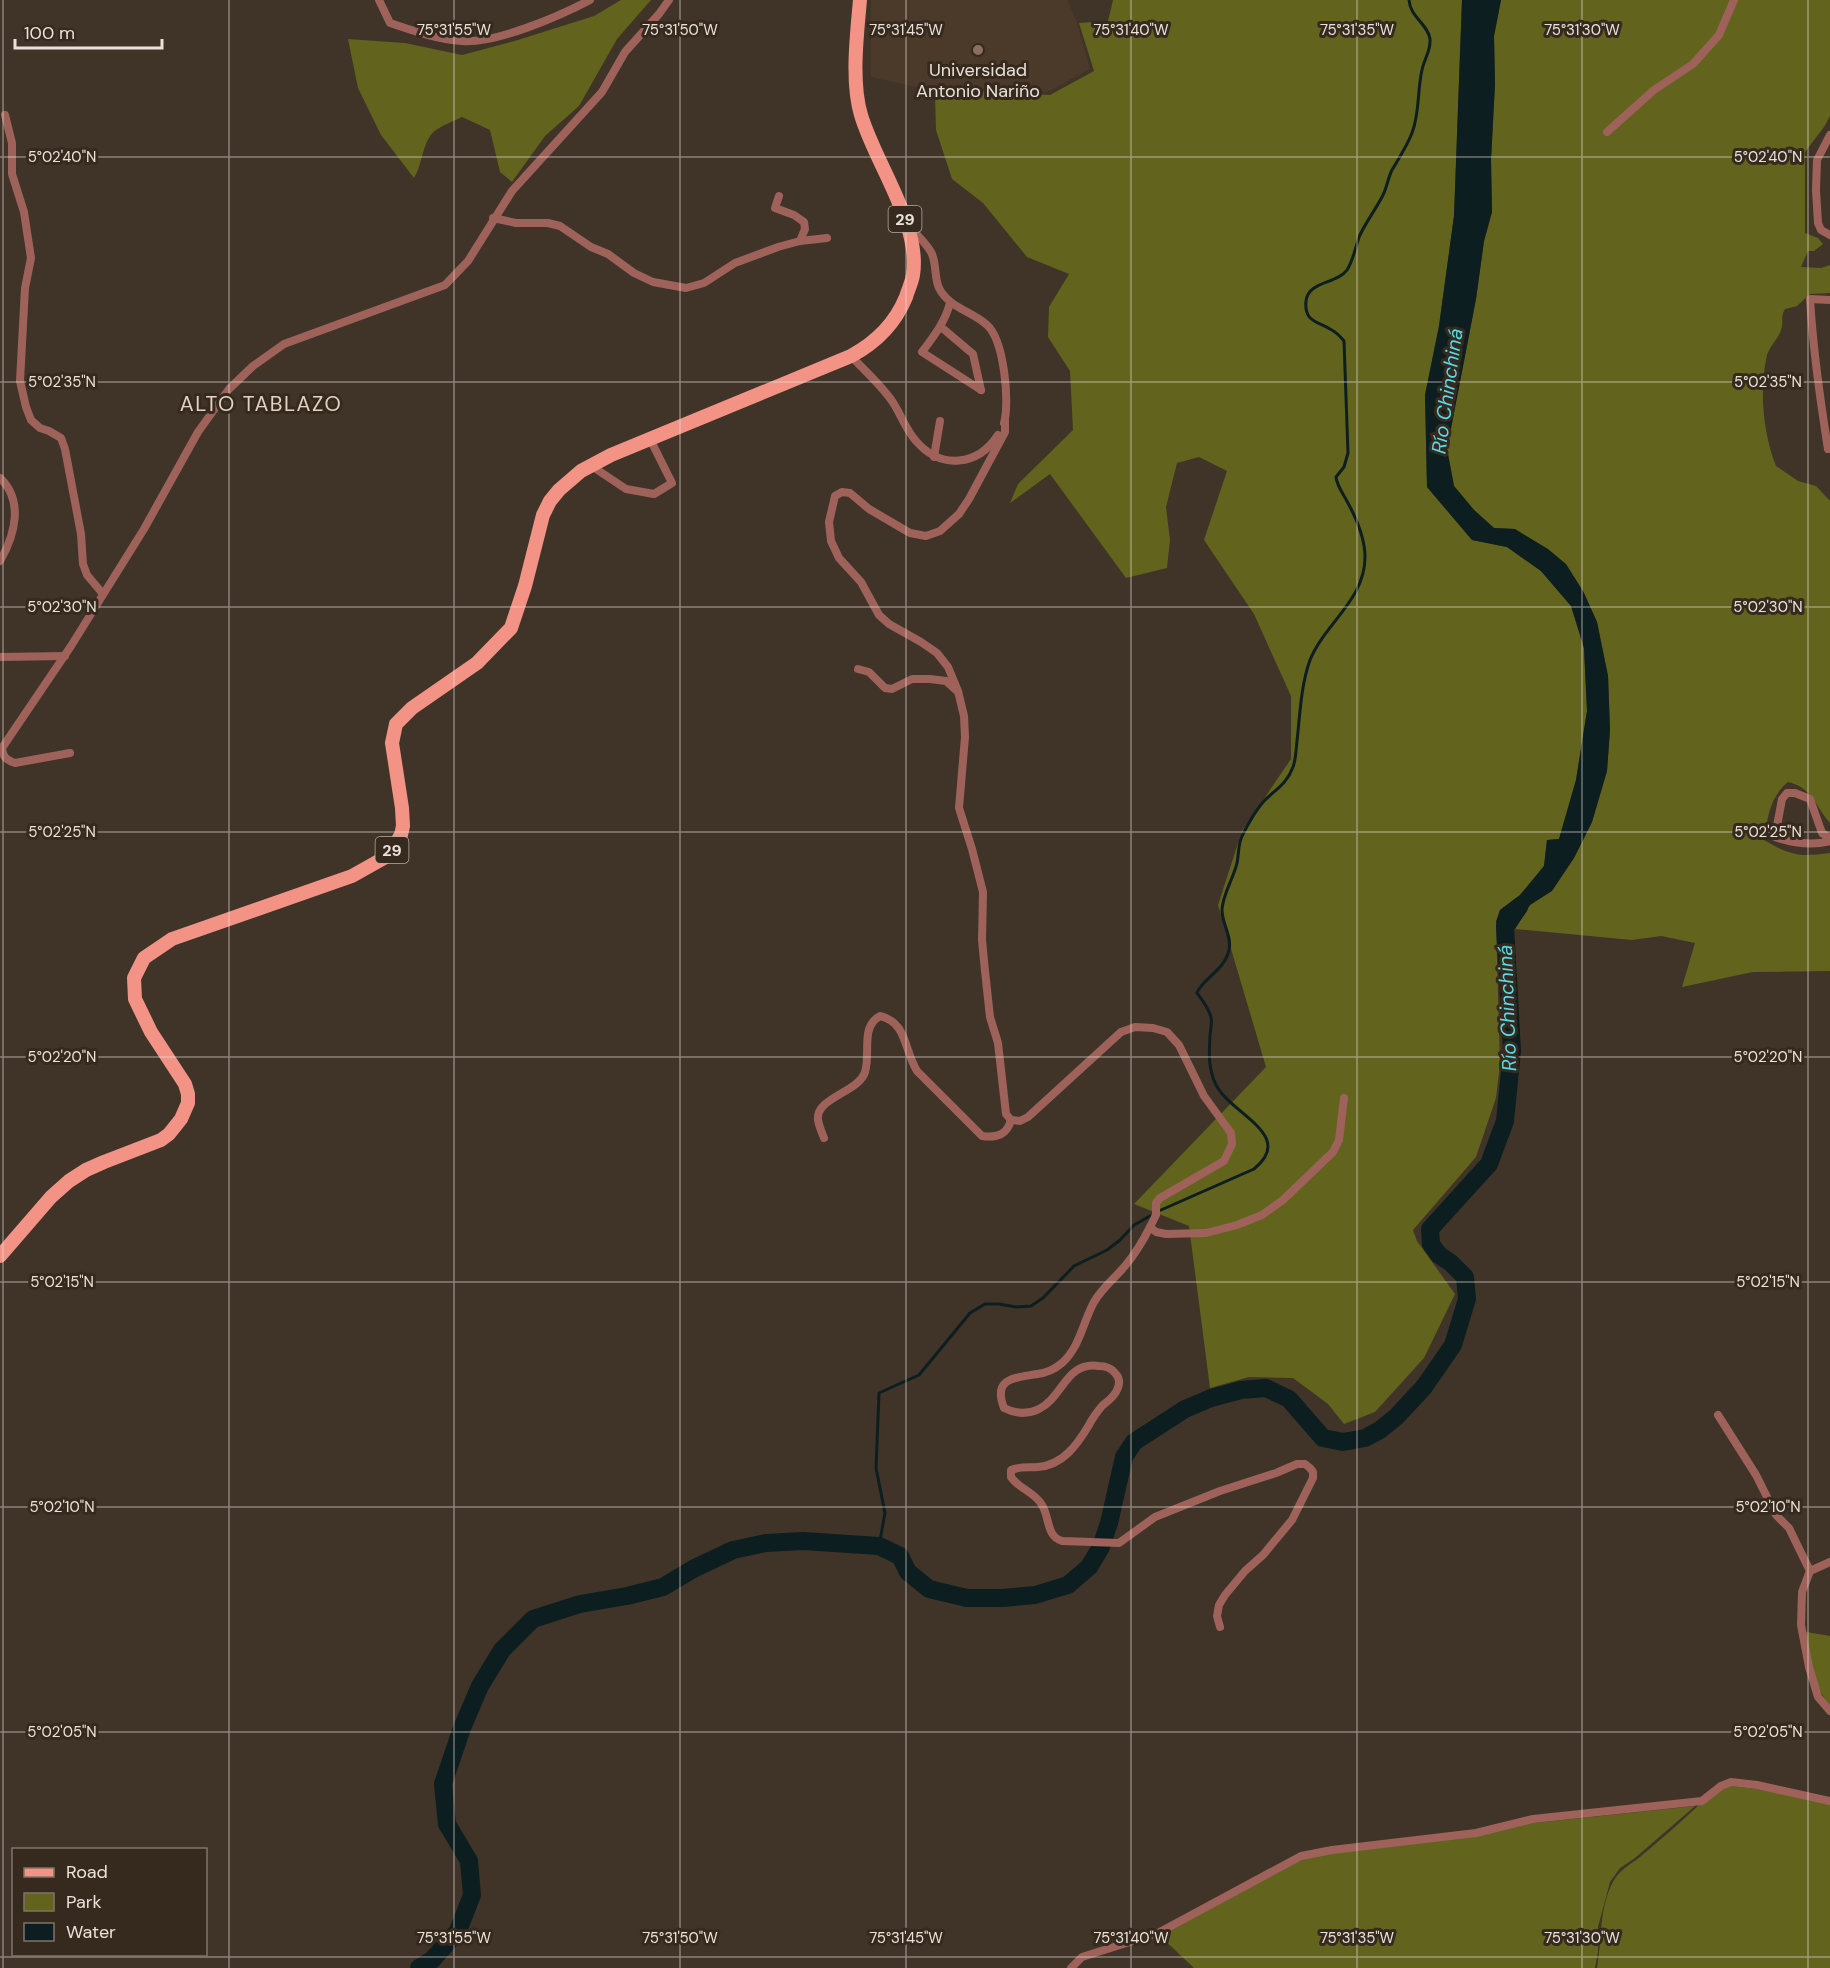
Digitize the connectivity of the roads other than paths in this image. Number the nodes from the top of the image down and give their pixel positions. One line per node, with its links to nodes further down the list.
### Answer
1 (380, 0): 2 (street)
2 (590, 0)
3 (669, 0): 10 (street)
4 (860, 0): 11 (main road, 29)
5 (1734, 0): 7 (street)
6 (5, 115): 27 (street)
7 (1607, 132)
8 (1830, 135): 12 (street)
9 (779, 196): 14 (street)
10 (494, 218): 14 (street); 27 (street)
11 (908, 224): 16 (street); 18 (main road, 29)
12 (1830, 235)
13 (827, 238): 14 (street)
14 (800, 241)
15 (1830, 300): 22 (street)
16 (950, 303): 17 (street); 19 (street)
17 (941, 327): 17 (street)
18 (851, 356): 21 (main road, 29); 23 (street)
19 (1005, 420): 23 (street); 31 (street)
20 (940, 422): 23 (street)
21 (650, 439): 24 (main road, 29); 24 (street)
22 (1829, 449)
23 (934, 457)
24 (590, 465): 38 (main road, 29)
25 (0, 478): 26 (street)
26 (0, 561)
27 (102, 594): 28 (street)
28 (65, 656): 29 (street); 32 (street)
29 (0, 657)
30 (858, 669): 31 (street)
31 (958, 692): 35 (street)
32 (70, 753)
33 (1830, 839): 33 (street)
34 (1344, 1098): 37 (street)
35 (1011, 1120): 36 (street); 37 (street)
36 (824, 1138)
37 (1150, 1227): 42 (street)
38 (0, 1256)
39 (1718, 1415): 41 (street)
40 (1830, 1562): 41 (street)
41 (1810, 1571): 43 (street)
42 (1220, 1627)
43 (1830, 1711)
44 (1830, 1801): 45 (street)
45 (1071, 1968)

